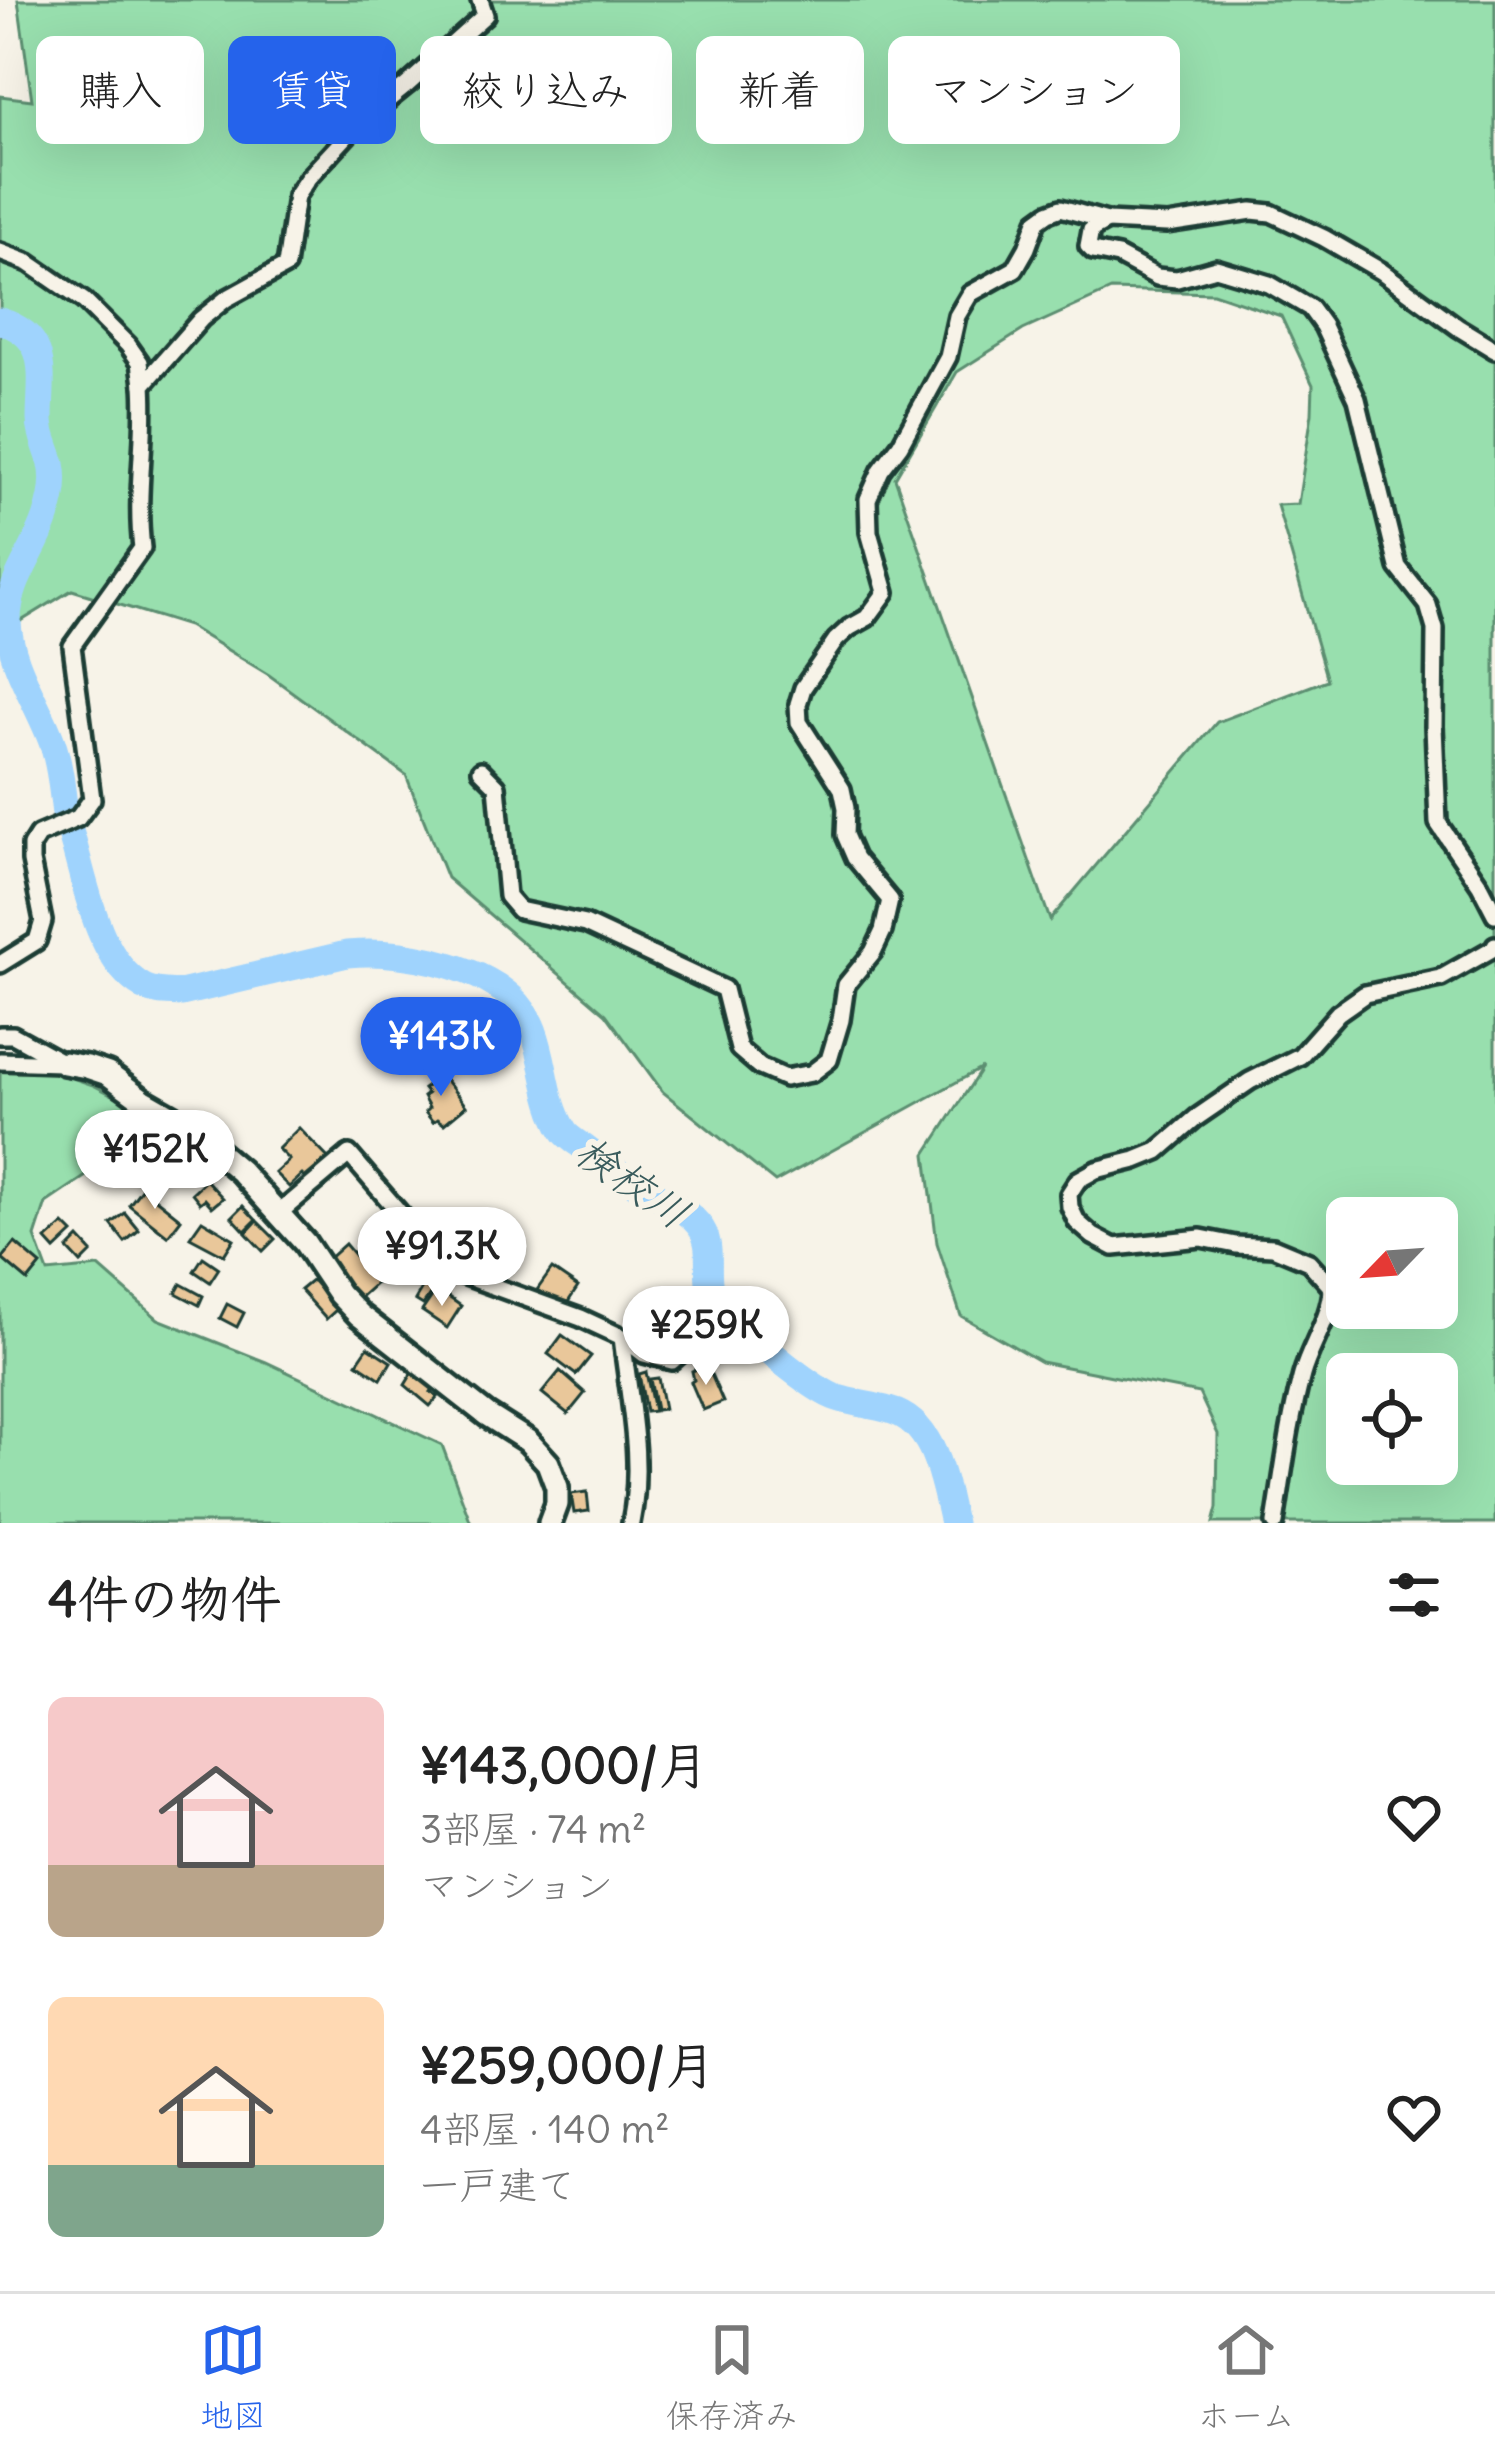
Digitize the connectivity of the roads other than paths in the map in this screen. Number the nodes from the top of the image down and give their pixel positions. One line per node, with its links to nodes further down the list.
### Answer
1 (480, 0): 5 (street)
2 (1107, 220): 4 (street); 6 (street); 7 (street)
3 (0, 252): 5 (street)
4 (1495, 350)
5 (143, 385): 9 (street)
6 (481, 770)
7 (1495, 914)
8 (1495, 945): 18 (street)
9 (0, 964)
10 (0, 1035): 12 (street)
11 (0, 1060): 12 (street)
12 (64, 1064): 13 (street)
13 (278, 1214): 15 (street); 16 (street)
14 (704, 1333): 15 (street)
15 (622, 1337): 17 (street)
16 (550, 1523)
17 (631, 1523)
18 (1275, 1523)

